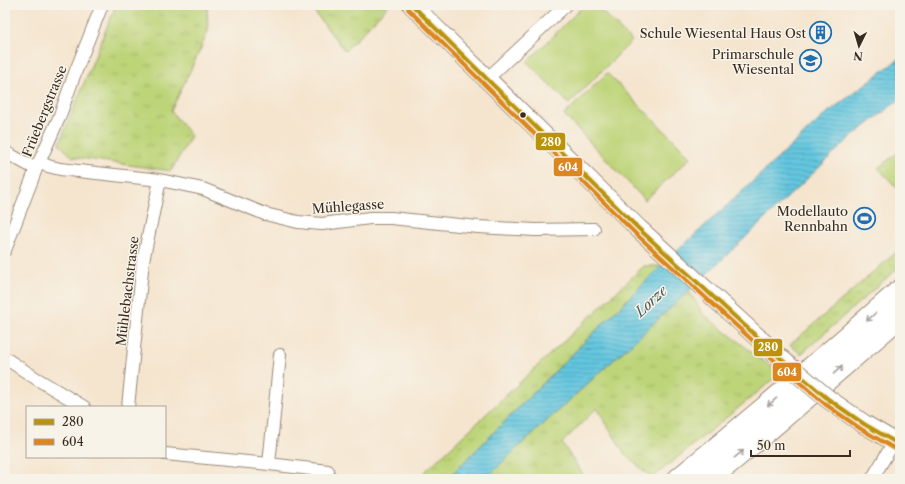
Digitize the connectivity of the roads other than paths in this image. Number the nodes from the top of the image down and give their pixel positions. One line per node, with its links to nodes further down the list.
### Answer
1 (102, 5): 6 (street, Früebergstrasse)
2 (412, 5): 4 (street)
3 (566, 5): 4 (street)
4 (487, 79): 16 (street, bridge)
5 (5, 152): 6 (street, Mühlegasse)
6 (38, 165): 7 (street, Mühlegasse); 9 (street, Früebergstrasse)
7 (160, 180): 8 (street, Mühlegasse); 15 (street, Mühlebachstrasse)
8 (594, 229)
9 (5, 250)
10 (900, 291): 20 (highway, one-way to 20)
11 (900, 316): 21 (highway, one-way to 11)
12 (280, 356): 18 (street)
13 (5, 358): 14 (street)
14 (82, 406)
15 (128, 406)
16 (897, 444): 22 (street)
17 (166, 454): 18 (street)
18 (270, 464): 19 (street)
19 (328, 471)
20 (679, 479)
21 (709, 479)
22 (872, 479)

